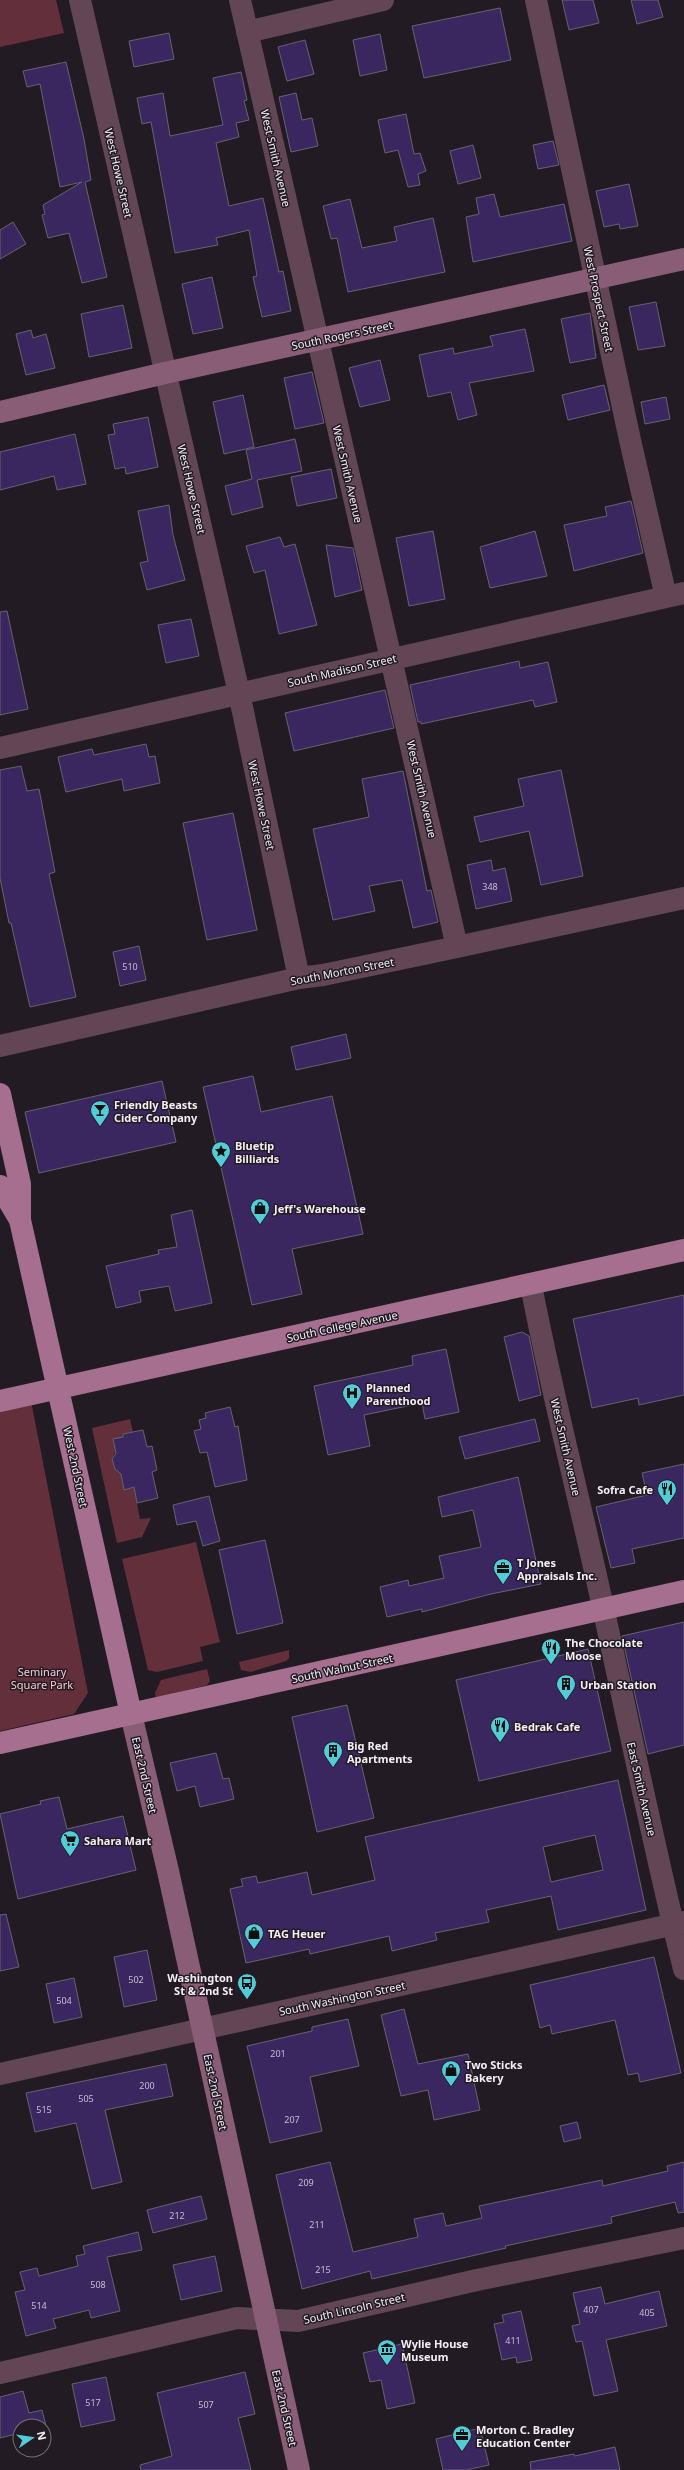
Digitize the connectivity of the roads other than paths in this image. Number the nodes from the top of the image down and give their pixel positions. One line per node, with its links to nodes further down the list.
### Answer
1 (80, 0): 9 (street, West Howe Street)
2 (240, 0): 5 (street, West Smith Avenue)
3 (383, 0): 5 (street)
4 (536, 0): 7 (street, West Prospect Street)
5 (247, 32): 8 (street, West Smith Avenue)
6 (684, 259): 7 (street, South Rogers Street)
7 (595, 279): 8 (street, South Rogers Street); 11 (street, West Prospect Street)
8 (317, 340): 9 (street, South Rogers Street); 12 (street, West Smith Avenue)
9 (165, 373): 10 (street, South Rogers Street); 13 (street, West Howe Street)
10 (0, 412)
11 (675, 595): 12 (street, South Madison Street)
12 (392, 658): 13 (street, South Madison Street); 16 (street, West Smith Avenue)
13 (239, 693): 14 (street, South Madison Street); 17 (street, West Howe Street)
14 (0, 748)
15 (684, 898): 16 (street, South Morton Street)
16 (457, 947): 17 (street, South Morton Street)
17 (299, 978): 18 (street, South Morton Street)
18 (0, 1046)
19 (1, 1104): 21 (main road, West 2nd Street)
20 (0, 1186): 21 (main road, West 2nd Street)
21 (20, 1220): 24 (main road, West 2nd Street)
22 (684, 1250): 23 (main road, South College Avenue)
23 (530, 1284): 24 (main road, South College Avenue); 27 (street, West Smith Avenue)
24 (59, 1389): 25 (main road, South College Avenue); 28 (main road, West 2nd Street)
25 (0, 1401)
26 (684, 1591): 27 (main road, South Walnut Street)
27 (604, 1608): 28 (main road, South Walnut Street); 30 (street, East Smith Avenue)
28 (131, 1714): 29 (main road, South Walnut Street); 32 (street, East 2nd Street)
29 (0, 1743)
30 (679, 1924): 31 (street, East Smith Avenue); 32 (street, South Washington Street)
31 (684, 1970)
32 (203, 2028): 33 (street, South Washington Street); 35 (street, East 2nd Street)
33 (0, 2074)
34 (684, 2238): 35 (street, South Lincoln Street)
35 (266, 2321): 36 (street, South Lincoln Street); 37 (street, East 2nd Street)
36 (0, 2372)
37 (299, 2470)

